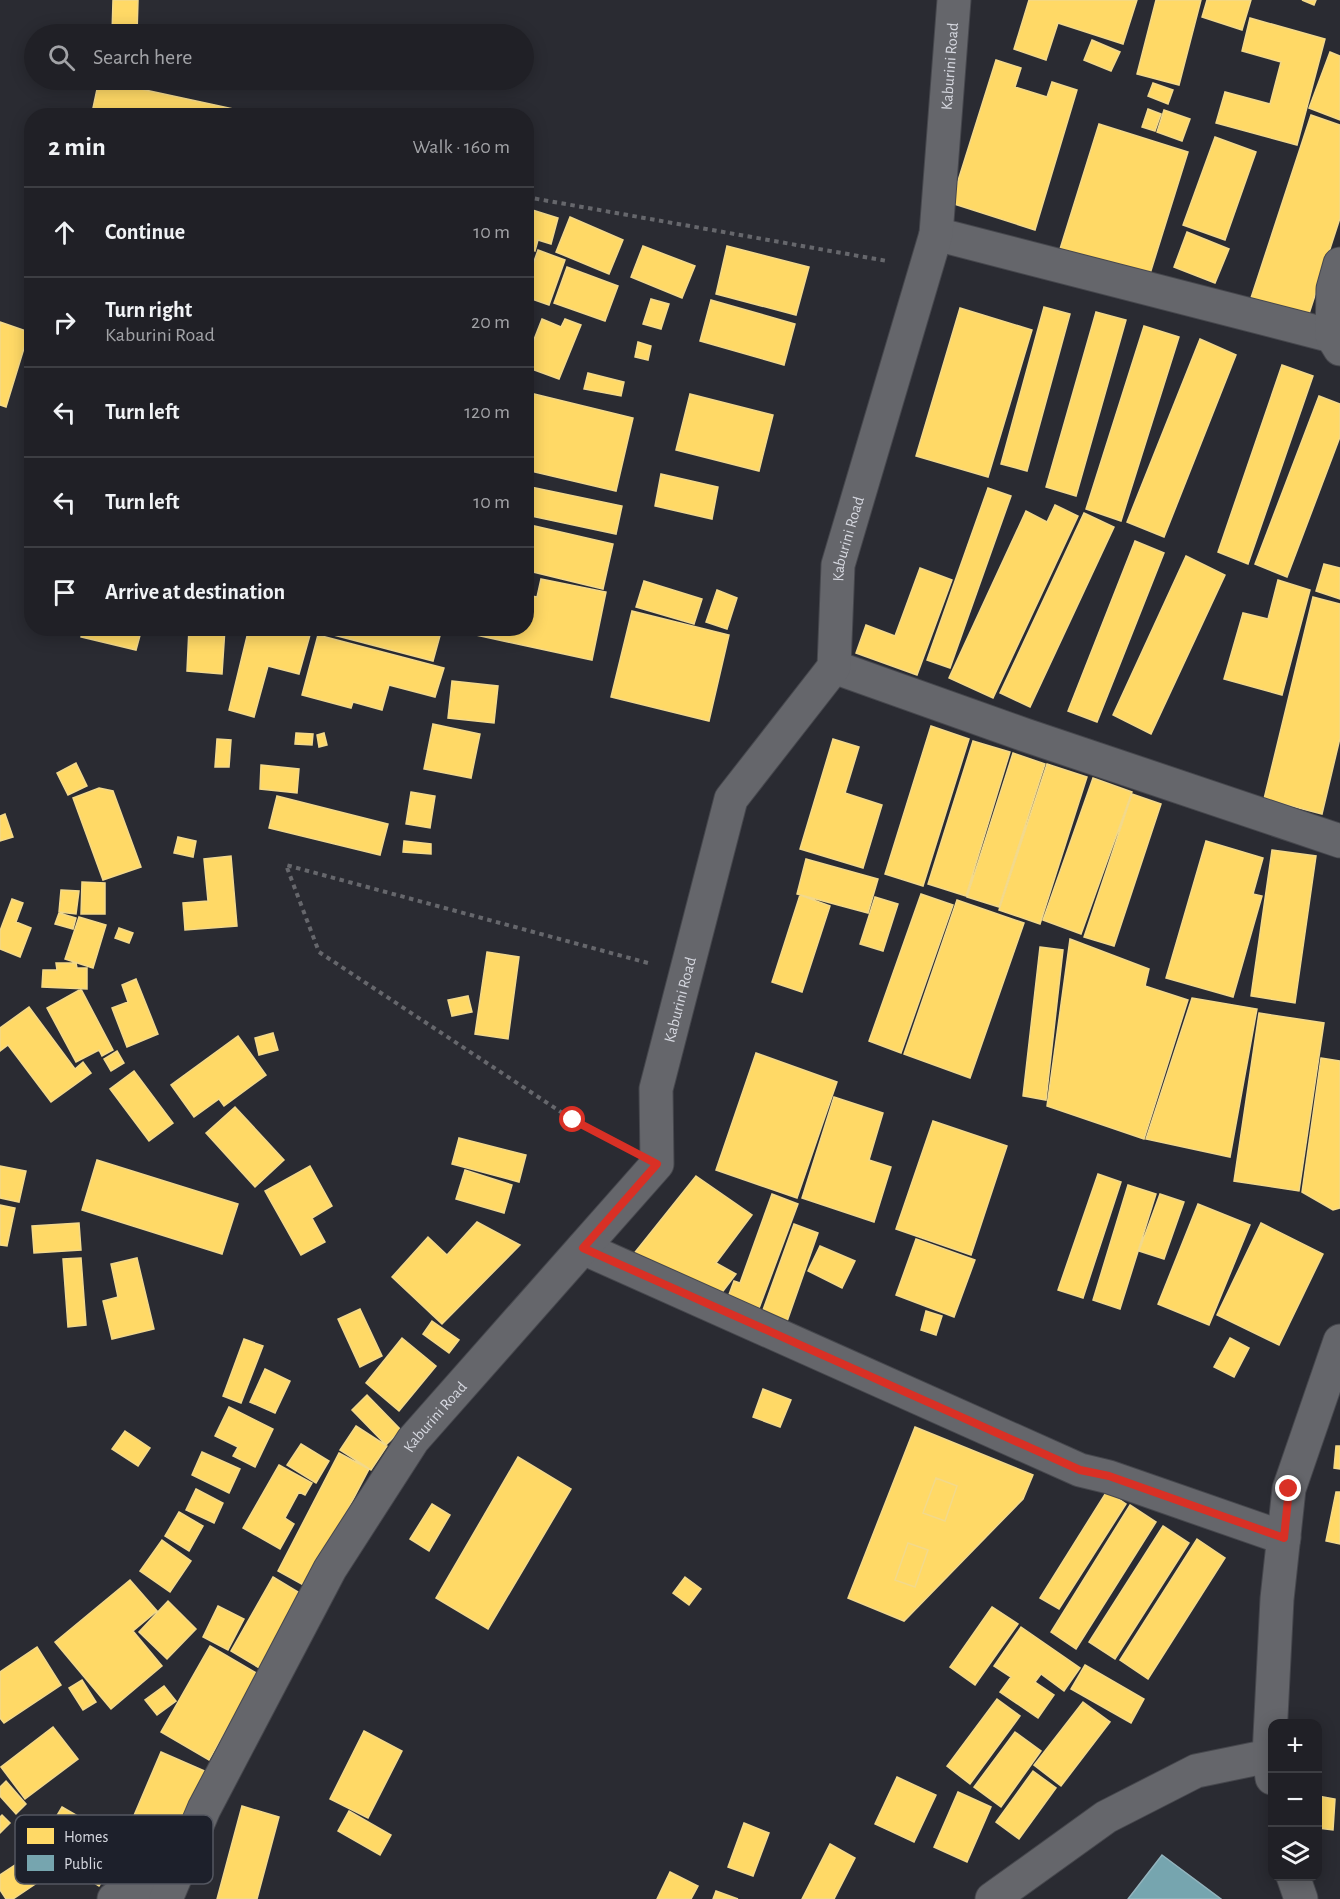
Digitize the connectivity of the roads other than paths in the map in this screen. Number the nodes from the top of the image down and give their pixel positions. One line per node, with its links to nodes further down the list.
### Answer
1 (954, 0): 2 (street, Kaburini Road)
2 (936, 234): 4 (street); 5 (street, Kaburini Road)
3 (1338, 280): 4 (street)
4 (1336, 342)
5 (834, 667): 6 (street); 7 (street, Kaburini Road)
6 (1340, 841)
7 (583, 1248): 9 (street); 12 (street, Kaburini Road)
8 (1340, 1341): 9 (street)
9 (1284, 1538): 10 (street)
10 (1273, 1719)
11 (1268, 1767): 16 (street)
12 (201, 1815)
13 (1295, 1881): 17 (street)
14 (168, 1893): 15 (street)
15 (114, 1899)
16 (992, 1899)
17 (1301, 1899)

